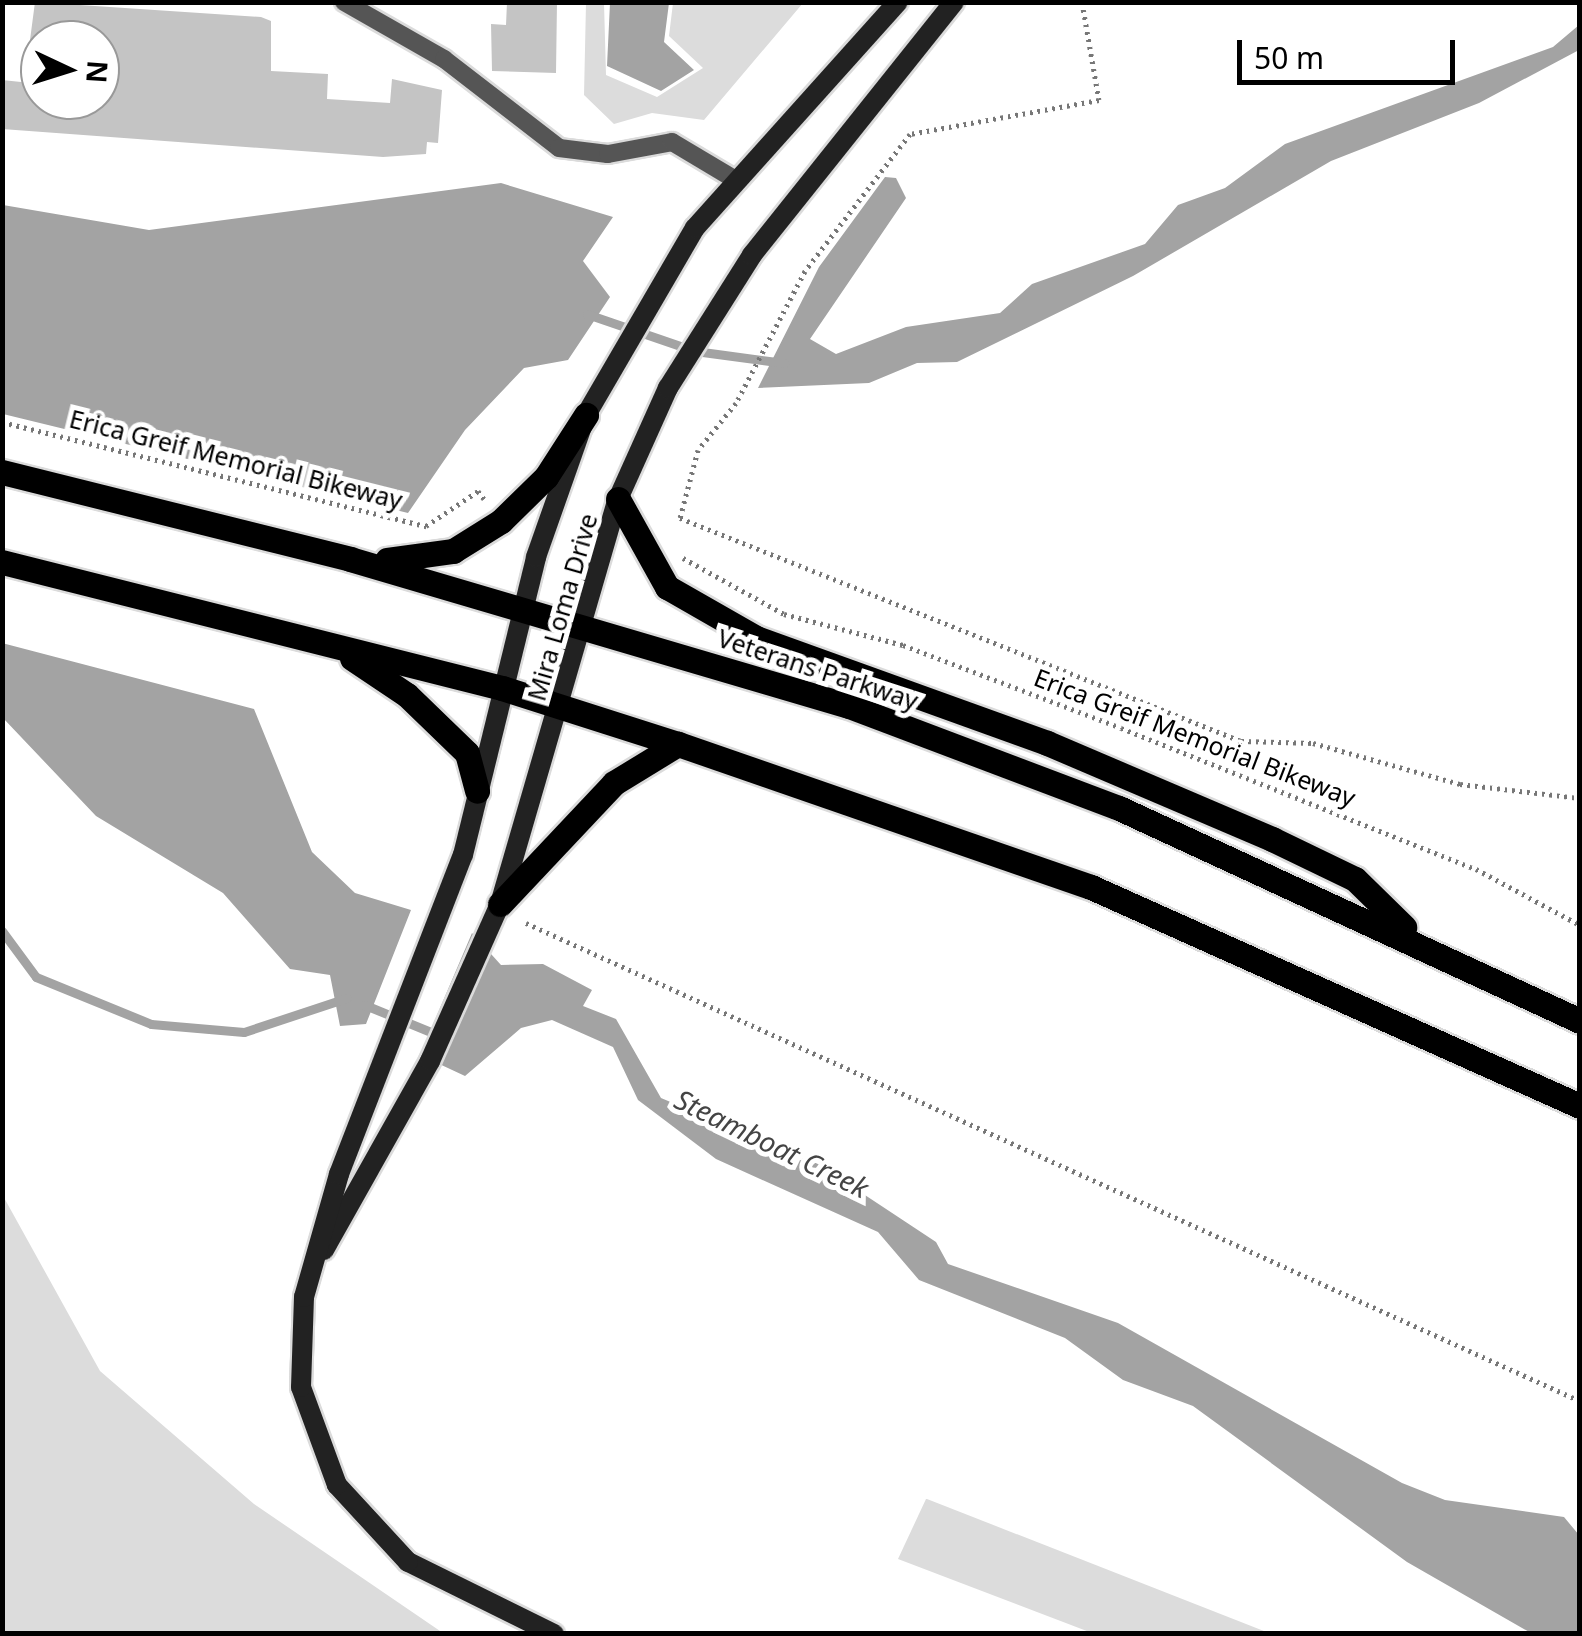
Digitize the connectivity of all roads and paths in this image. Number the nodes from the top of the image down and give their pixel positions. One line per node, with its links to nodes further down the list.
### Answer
1 (344, 2): 5 (lane)
2 (898, 2): 5 (street, Mira Loma Drive)
3 (954, 2): 9 (street, Mira Loma Drive)
4 (1082, 2): 21 (path)
5 (734, 179): 6 (street, Mira Loma Drive)
6 (586, 415): 10 (main road); 13 (street, Mira Loma Drive)
7 (2, 422): 10 (path, Erica Greif Memorial Bikeway)
8 (2, 472): 11 (main road, Veterans Parkway)
9 (618, 499): 15 (street, Mira Loma Drive); 25 (main road)
10 (501, 521): 11 (main road)
11 (350, 559): 13 (main road, Veterans Parkway)
12 (2, 562): 16 (main road)
13 (522, 609): 15 (main road, Veterans Parkway); 17 (street, Mira Loma Drive)
14 (784, 614): 24 (path, Erica Greif Memorial Bikeway)
15 (583, 628): 18 (street, Mira Loma Drive); 25 (main road, Veterans Parkway)
16 (336, 647): 17 (main road); 20 (main road)
17 (502, 688): 18 (main road); 20 (street, Mira Loma Drive)
18 (559, 706): 19 (main road); 22 (street, Mira Loma Drive)
19 (678, 744): 22 (main road); 27 (main road)
20 (478, 791): 28 (street, Mira Loma Drive)
21 (1580, 798)
22 (500, 904): 28 (street, Mira Loma Drive)
23 (526, 922): 29 (path)
24 (1580, 925)
25 (1419, 940): 26 (main road, Veterans Parkway)
26 (1580, 1020)
27 (1580, 1106)
28 (308, 1278): 30 (street, Mira Loma Drive)
29 (1580, 1400)
30 (554, 1634)

